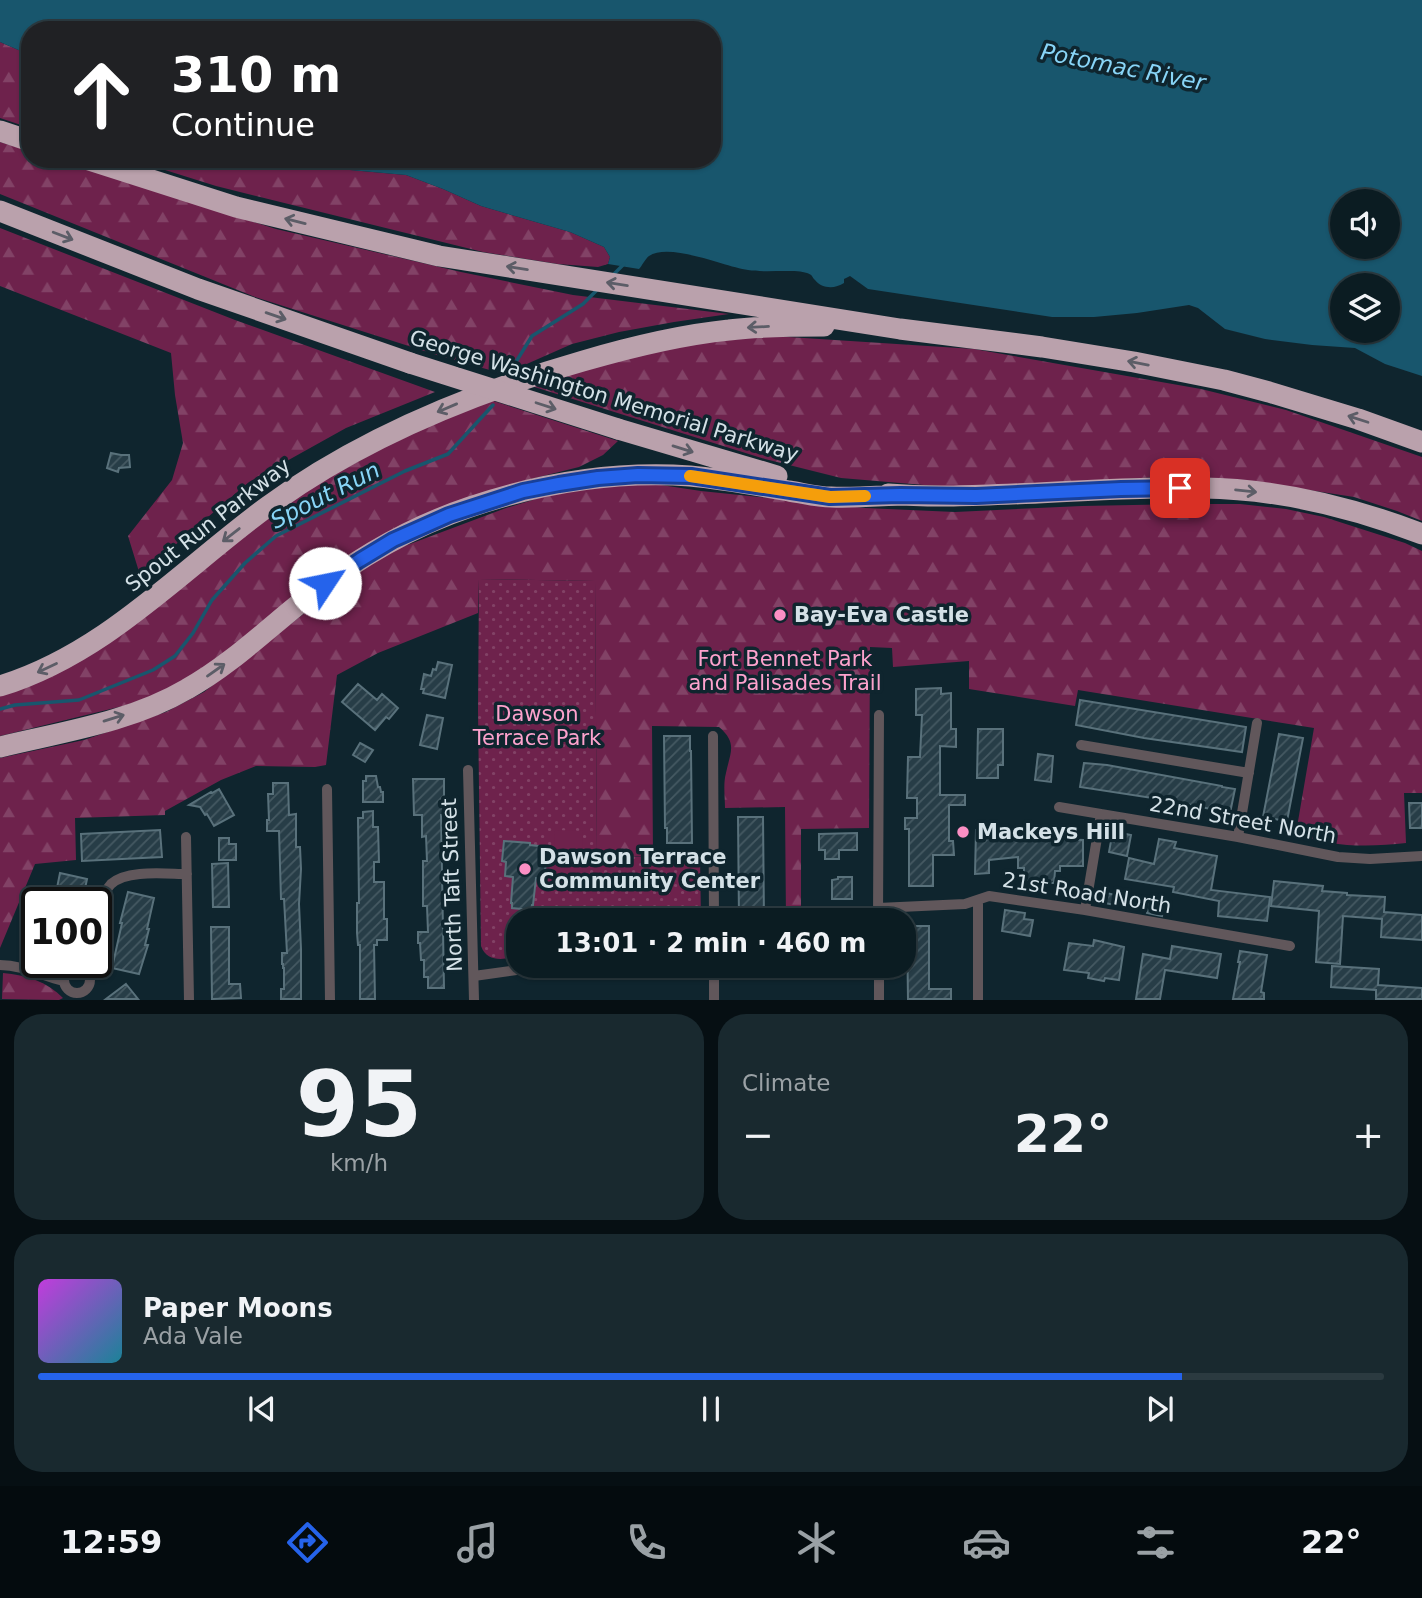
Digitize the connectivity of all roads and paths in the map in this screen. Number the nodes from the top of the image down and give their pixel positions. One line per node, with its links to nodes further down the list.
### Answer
1 (0, 131): 2 (highway)
2 (21, 138)
3 (115, 168): 5 (highway, one-way to 3)
4 (0, 211): 7 (highway, George Washington Memorial Parkway, one-way to 7, bridge)
5 (900, 328): 6 (highway, one-way to 5); 9 (highway, Spout Run Parkway, one-way to 9)
6 (1422, 442)
7 (900, 495): 8 (highway, George Washington Memorial Parkway, one-way to 8); 14 (highway, one-way to 7)
8 (1422, 534)
9 (0, 686)
10 (879, 715): 27 (street)
11 (1257, 723): 16 (street)
12 (713, 736): 26 (street)
13 (1081, 745): 16 (street)
14 (0, 747)
15 (468, 770): 32 (street, North Taft Street)
16 (1249, 773): 21 (street)
17 (327, 789): 40 (street)
18 (1059, 807): 19 (street, 22nd Street North)
19 (1101, 814): 21 (street, 22nd Street North); 28 (street)
20 (186, 837): 23 (street)
21 (1238, 837): 22 (street, 22nd Street North)
22 (1422, 856)
23 (187, 874): 24 (street); 39 (street)
24 (109, 887)
25 (978, 900): 27 (street, 21st Road North); 28 (street, 21st Road North); 44 (street)
26 (713, 908)
27 (878, 908)
28 (1085, 910): 29 (street, 21st Road North)
29 (1290, 947)
30 (0, 965): 37 (street)
31 (506, 971): 32 (street)
32 (474, 976): 41 (street, North Taft Street)
33 (64, 978): 37 (street)
34 (89, 978): 38 (street)
35 (712, 978): 42 (street)
36 (879, 978): 43 (street)
37 (64, 981): 38 (street)
38 (82, 996)
39 (189, 999)
40 (330, 999)
41 (474, 999)
42 (714, 999)
43 (879, 999)
44 (978, 999)

